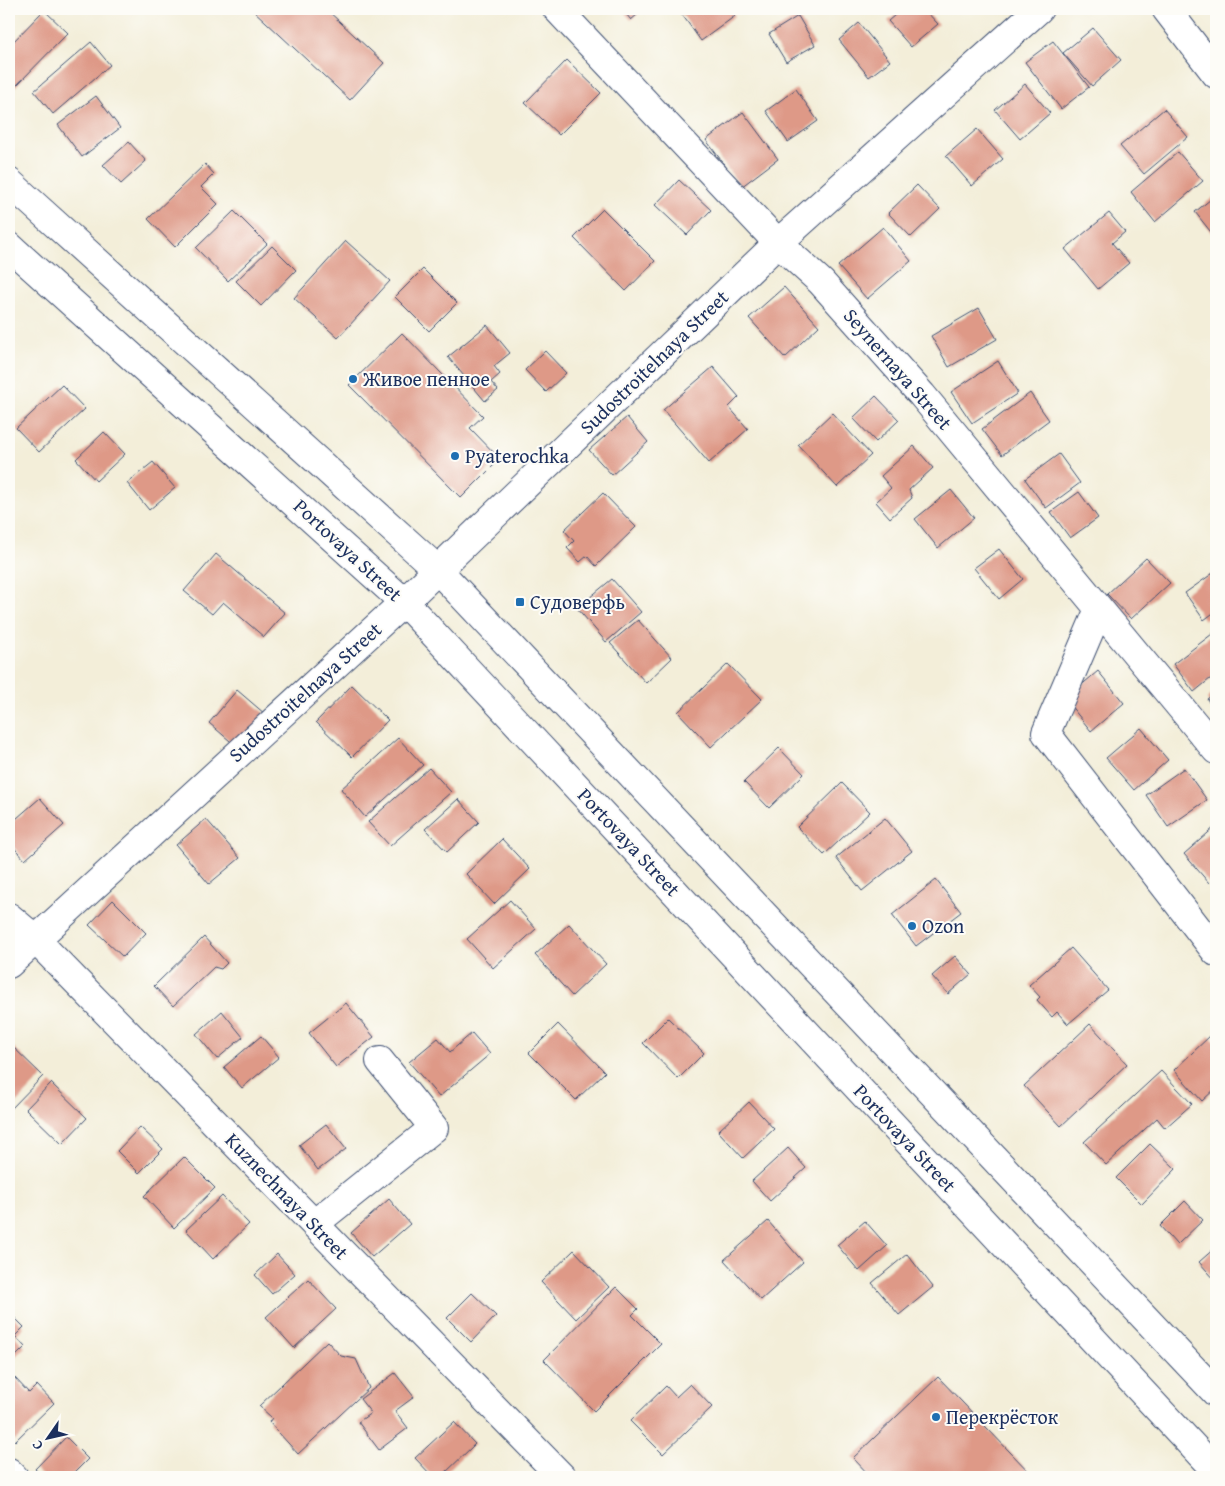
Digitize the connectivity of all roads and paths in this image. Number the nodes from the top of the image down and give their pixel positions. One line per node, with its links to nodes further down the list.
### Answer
1 (557, 9): 6 (street, Seynernaya Street)
2 (1039, 9): 6 (street, Sudostroitelnaya Street)
3 (1166, 9): 4 (street)
4 (1216, 74)
5 (9, 182): 8 (street)
6 (778, 244): 8 (street, Sudostroitelnaya Street); 10 (street, Seynernaya Street)
7 (9, 246): 9 (street, Portovaya Street)
8 (438, 570): 9 (street, Sudostroitelnaya Street); 18 (street)
9 (404, 602): 13 (street, Sudostroitelnaya Street); 19 (street, Portovaya Street)
10 (1099, 609): 11 (street, Seynernaya Street); 14 (street)
11 (1216, 750)
12 (9, 917): 13 (street, Kuznechnaya Street)
13 (35, 939): 15 (street, Sudostroitelnaya Street); 17 (street, Kuznechnaya Street)
14 (1216, 952)
15 (9, 964)
16 (380, 1061): 17 (street)
17 (314, 1224): 22 (street, Kuznechnaya Street)
18 (1216, 1393)
19 (1216, 1471)
20 (9, 1472): 21 (street)
21 (14, 1477)
22 (562, 1477)

